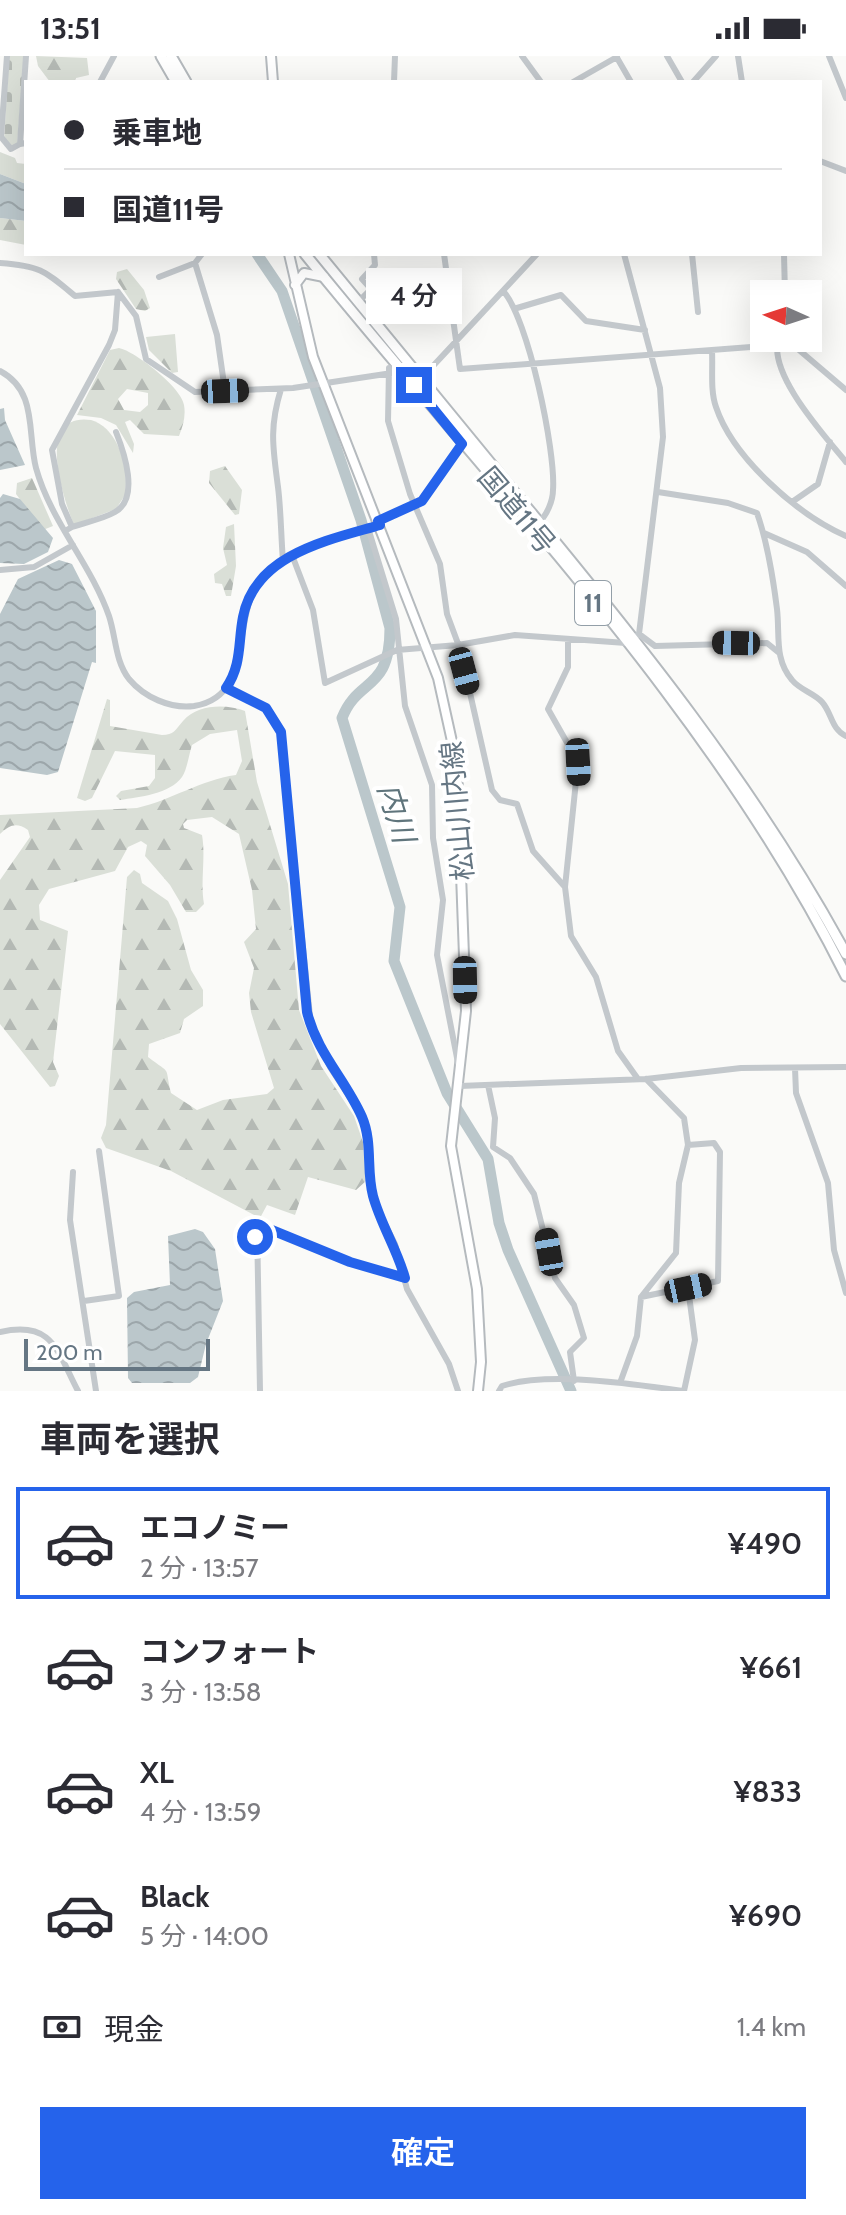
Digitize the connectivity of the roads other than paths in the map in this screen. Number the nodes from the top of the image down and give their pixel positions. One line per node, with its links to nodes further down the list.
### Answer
1 (7, 56): 29 (street)
2 (26, 56): 14 (street)
3 (114, 56): 15 (street)
4 (161, 56): 16 (highway)
5 (171, 56): 17 (highway)
6 (271, 56): 18 (main road)
7 (395, 56): 19 (street)
8 (522, 56): 20 (street)
9 (667, 56): 23 (street)
10 (716, 56): 24 (street)
11 (738, 56): 25 (street)
12 (829, 56): 26 (street)
13 (616, 57): 21 (street); 22 (street)
14 (25, 80)
15 (101, 80)
16 (175, 80)
17 (185, 80)
18 (273, 80)
19 (394, 80)
20 (540, 80)
21 (576, 80)
22 (630, 80)
23 (681, 80)
24 (695, 80)
25 (742, 80)
26 (844, 88): 27 (street)
27 (846, 98)
28 (24, 115): 29 (street)
29 (23, 144)
30 (822, 162): 31 (street)
31 (846, 171)
32 (200, 256): 43 (street)
33 (289, 256): 47 (main road, 松山川内線)
34 (307, 256): 45 (highway, 国道11号 / 11)
35 (321, 256): 52 (highway, 国道11号 / 11)
36 (374, 256): 49 (street)
37 (444, 256): 48 (street)
38 (535, 256): 50 (street)
39 (625, 256): 55 (street)
40 (692, 256): 54 (street)
41 (784, 256): 46 (street)
42 (0, 263): 51 (street)
43 (195, 263): 44 (street); 68 (street)
44 (159, 277)
45 (324, 277): 47 (main road); 64 (highway, 国道11号 / 11)
46 (785, 280)
47 (295, 285): 65 (main road, 松山川内線)
48 (448, 287): 49 (street); 56 (street)
49 (371, 289): 52 (street)
50 (503, 291): 53 (street); 56 (street)
51 (118, 292): 68 (street); 79 (street)
52 (358, 302): 64 (highway, 国道11号 / 11)
53 (517, 308): 55 (street); 62 (street)
54 (698, 312)
55 (645, 330): 61 (street)
56 (457, 341): 62 (street); 64 (street)
57 (750, 349): 58 (street)
58 (712, 351): 61 (street); 74 (street)
59 (776, 352): 70 (street)
60 (801, 352): 67 (street)
61 (651, 355): 62 (street); 73 (street)
62 (533, 365): 77 (street)
63 (0, 371): 79 (street)
64 (418, 381): 71 (highway, 国道11号 / 11); 77 (highway, 国道11号 / 11)
65 (321, 384): 66 (street); 75 (street); 76 (main road, 松山川内線)
66 (281, 389): 68 (street); 84 (street)
67 (846, 390)
68 (225, 391)
69 (116, 432): 79 (street)
70 (830, 442): 72 (street); 74 (street)
71 (462, 444): 75 (street); 77 (highway, 国道11号 / 11)
72 (846, 462)
73 (658, 492): 80 (street); 87 (street)
74 (792, 502): 81 (street)
75 (415, 505): 76 (street); 89 (street)
76 (379, 523): 78 (street); 90 (main road, 松山川内線)
77 (536, 525): 87 (highway, 国道11号 / 11)
78 (367, 528): 83 (street); 91 (street)
79 (69, 529): 82 (street)
80 (764, 533): 86 (street); 92 (street)
81 (846, 536)
82 (73, 545): 85 (street); 93 (street)
83 (292, 555): 84 (street); 91 (street)
84 (283, 561): 93 (street)
85 (0, 570)
86 (846, 586)
87 (633, 638): 88 (street); 92 (street); 96 (highway, 国道11号 / 11); 97 (highway, 国道11号 / 11)
88 (568, 641): 89 (street); 95 (street)
89 (458, 645): 90 (street); 95 (street)
90 (427, 647): 91 (street); 100 (main road, 松山川内線)
91 (395, 651): 100 (street)
92 (778, 652): 94 (street)
93 (226, 688): 107 (street)
94 (846, 736)
95 (565, 887): 101 (street)
96 (846, 954)
97 (846, 976)
98 (846, 1067): 99 (street)
99 (795, 1068): 101 (street); 109 (street)
100 (461, 1074): 103 (main road, 松山川内線)
101 (642, 1079): 102 (street); 104 (street)
102 (488, 1085): 103 (street); 113 (street)
103 (460, 1086): 121 (main road, 松山川内線)
104 (688, 1145): 108 (street); 110 (street)
105 (99, 1151): 111 (street)
106 (73, 1172): 111 (street)
107 (405, 1278): 119 (street); 120 (street)
108 (688, 1288): 110 (street); 123 (street)
109 (846, 1293)
110 (641, 1297): 114 (street)
111 (84, 1301): 118 (street)
112 (0, 1332): 117 (street)
113 (572, 1381): 114 (street); 115 (street)
114 (620, 1383): 116 (street)
115 (511, 1387): 122 (street)
116 (643, 1388): 123 (street)
117 (78, 1391)
118 (96, 1391)
119 (260, 1391)
120 (458, 1391)
121 (478, 1391)
122 (499, 1391)
123 (684, 1391)

